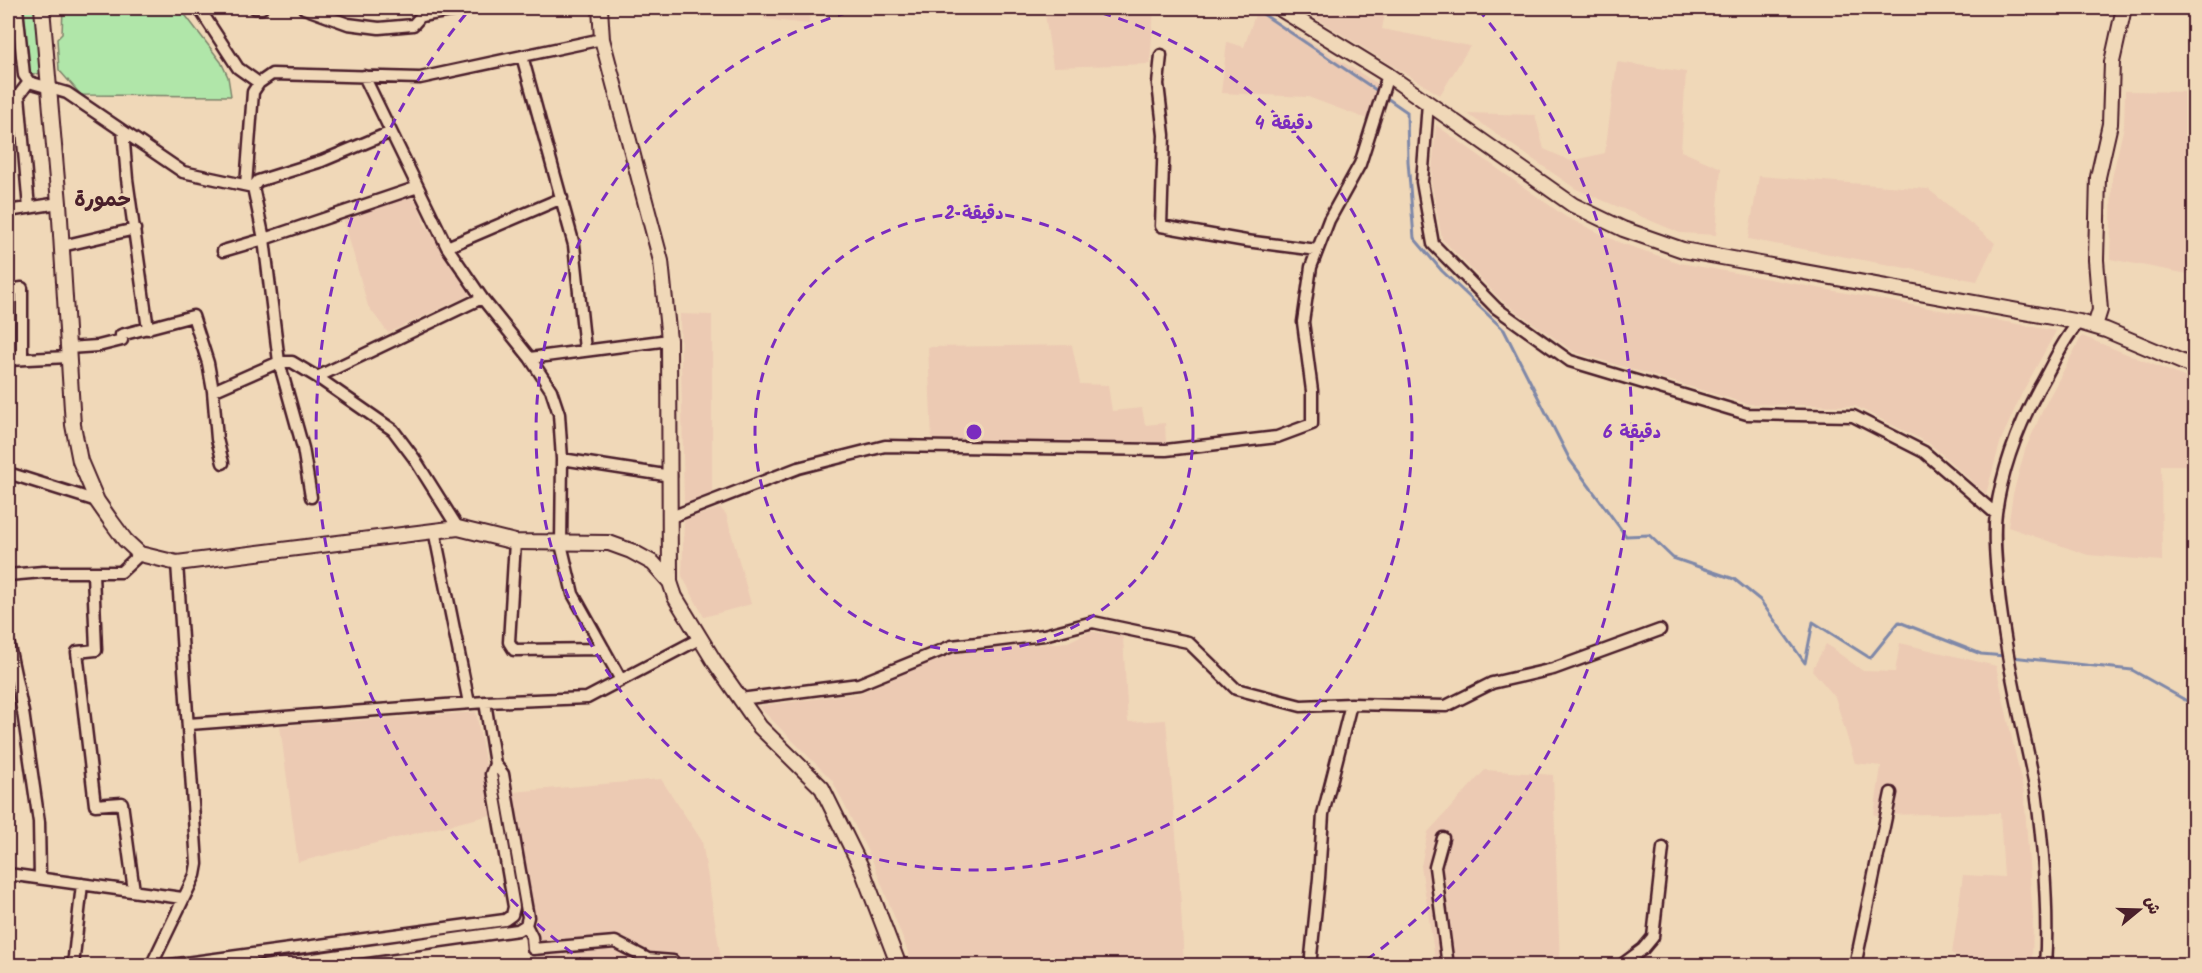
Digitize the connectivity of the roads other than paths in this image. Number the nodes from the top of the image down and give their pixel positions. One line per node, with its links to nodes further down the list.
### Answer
1 (17, 8): 16 (street)
2 (42, 8): 18 (main road)
3 (199, 8): 17 (street)
4 (255, 8): 5 (street)
5 (262, 8)
6 (304, 8): 7 (street)
7 (469, 8)
8 (600, 8): 11 (main road)
9 (1279, 8): 14 (main road)
10 (2124, 8): 37 (main road)
11 (602, 39): 12 (street); 39 (main road)
12 (522, 56): 15 (street); 24 (street)
13 (1161, 56): 32 (street)
14 (1388, 75): 19 (main road); 32 (street)
15 (364, 76): 17 (street); 21 (street)
16 (29, 82): 18 (street); 26 (street)
17 (259, 83): 22 (street)
18 (50, 88): 20 (street); 25 (main road)
19 (1428, 103): 36 (main road); 55 (street)
20 (123, 131): 22 (street); 28 (street)
21 (391, 132): 22 (street); 23 (street)
22 (250, 186): 29 (street)
23 (418, 187): 29 (street); 31 (street)
24 (562, 198): 31 (street); 40 (street)
25 (59, 203): 26 (street); 30 (main road)
26 (29, 208): 27 (street)
27 (8, 211)
28 (135, 229): 30 (street); 38 (street)
29 (264, 240): 33 (street); 45 (street)
30 (62, 246): 41 (main road)
31 (447, 247): 35 (street)
32 (1317, 250): 56 (street)
33 (223, 251)
34 (8, 290): 43 (street)
35 (482, 298): 42 (street); 47 (street)
36 (2079, 322): 37 (main road); 55 (street)
37 (2095, 326): 46 (main road)
38 (148, 329): 41 (street); 48 (street)
39 (669, 340): 40 (street); 52 (main road)
40 (585, 349): 42 (street)
41 (68, 352): 43 (street); 54 (main road)
42 (530, 358): 49 (street)
43 (22, 359): 44 (street)
44 (8, 360)
45 (279, 362): 47 (street); 48 (street); 53 (street)
46 (2194, 367)
47 (317, 377): 57 (street)
48 (213, 391): 50 (street)
49 (562, 459): 52 (street); 60 (street)
50 (223, 463)
51 (8, 473): 54 (street)
52 (671, 476): 56 (main road)
53 (311, 497)
54 (98, 501): 61 (main road)
55 (1996, 514): 95 (street)
56 (671, 517): 65 (main road)
57 (458, 528): 58 (main road); 59 (main road)
58 (434, 530): 62 (main road); 73 (street)
59 (515, 542): 60 (main road); 69 (street)
60 (561, 544): 65 (main road); 69 (street)
61 (140, 554): 62 (main road); 63 (street)
62 (177, 563): 75 (street)
63 (93, 573): 64 (street); 83 (street)
64 (8, 575)
65 (670, 582): 67 (main road)
66 (1660, 630): 74 (street)
67 (701, 638): 70 (street); 71 (main road)
68 (8, 641): 81 (street)
69 (604, 649): 70 (street)
70 (621, 680): 72 (street)
71 (740, 699): 74 (street); 90 (main road)
72 (484, 702): 73 (street); 76 (street)
73 (469, 703): 75 (street)
74 (1351, 704): 91 (street)
75 (189, 724): 84 (street)
76 (495, 764): 85 (street); 87 (street)
77 (1891, 793): 94 (street)
78 (1443, 838): 92 (street)
79 (1663, 848): 93 (street)
80 (8, 874): 81 (street)
81 (40, 878): 82 (street)
82 (82, 884): 83 (street); 88 (street)
83 (134, 891): 84 (street)
84 (182, 898): 87 (street)
85 (526, 925): 86 (street); 89 (street)
86 (673, 961)
87 (157, 965)
88 (72, 966)
89 (264, 966)
90 (899, 966)
91 (1310, 966)
92 (1448, 966)
93 (1620, 966)
94 (1855, 966)
95 (2045, 966)

